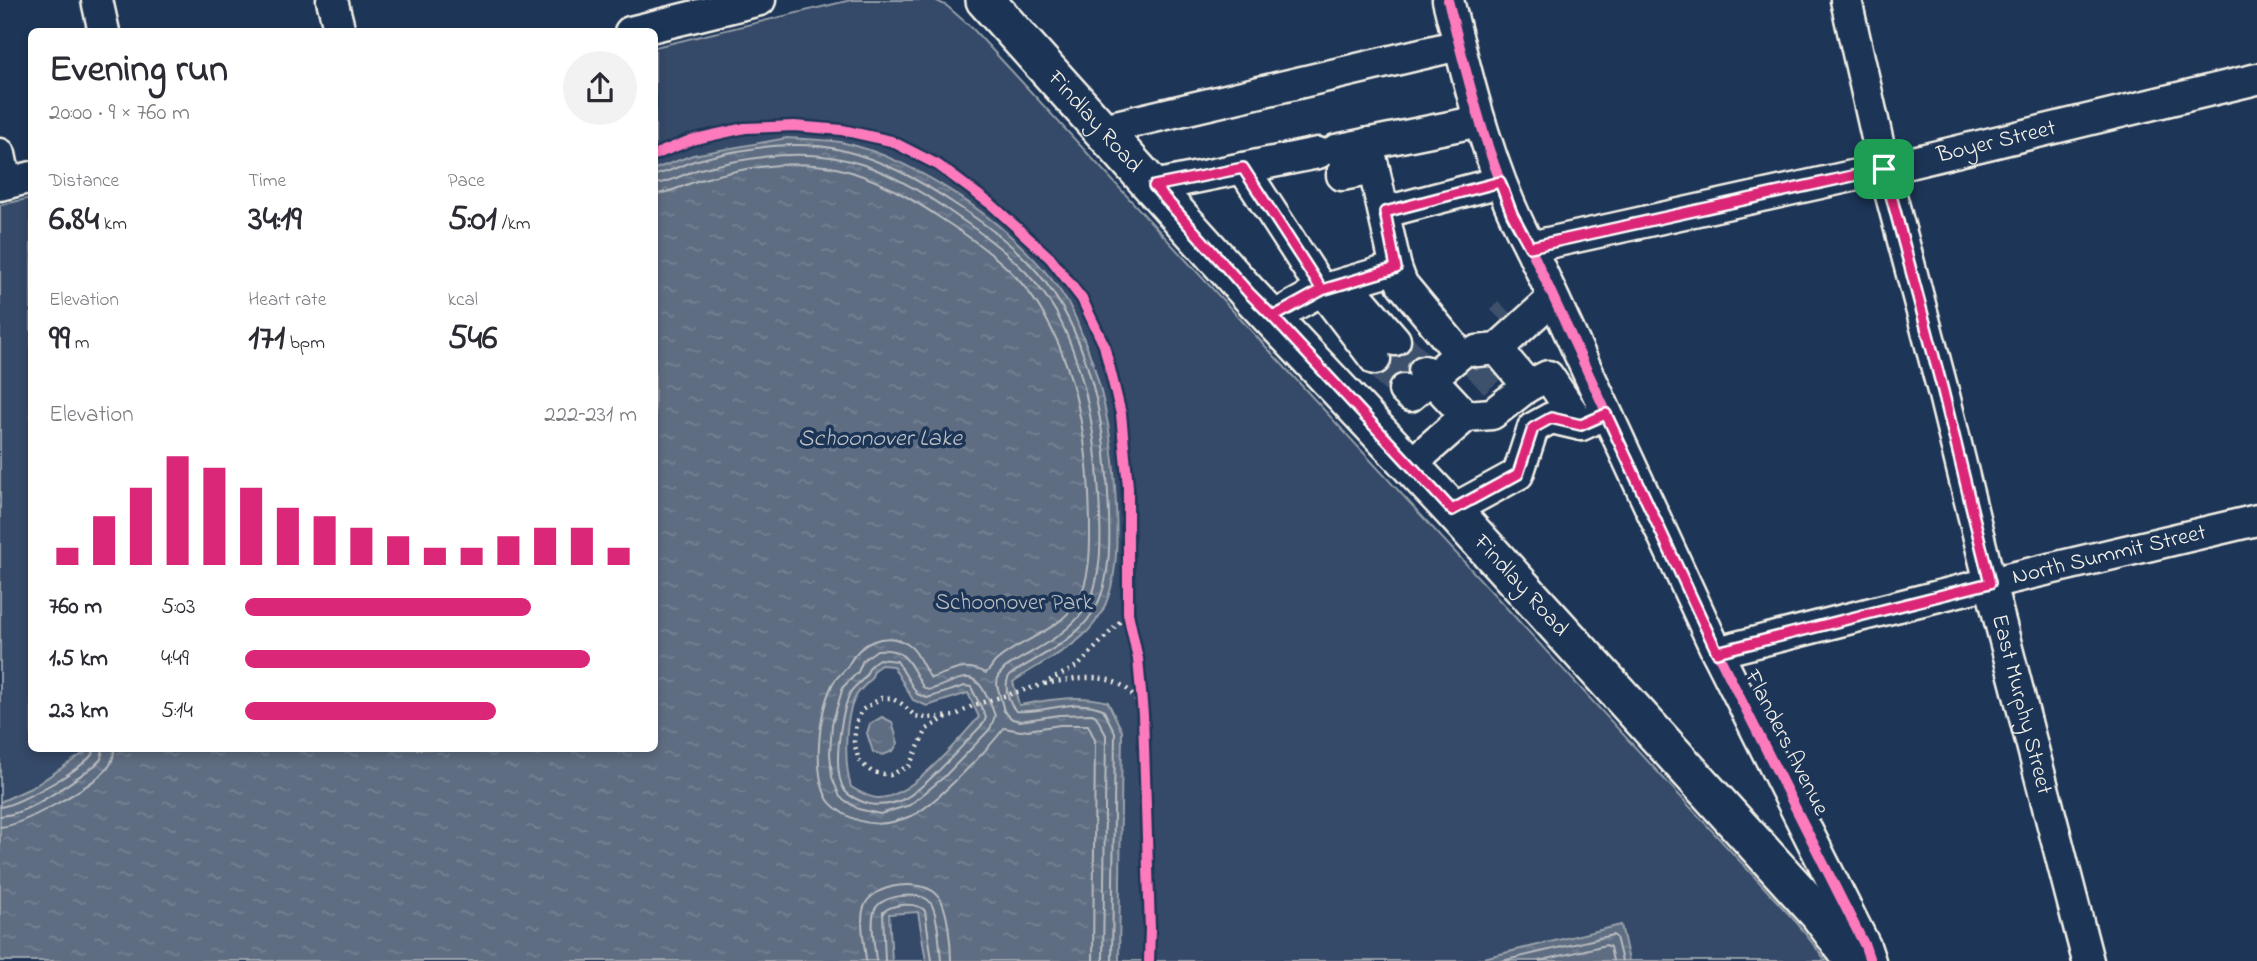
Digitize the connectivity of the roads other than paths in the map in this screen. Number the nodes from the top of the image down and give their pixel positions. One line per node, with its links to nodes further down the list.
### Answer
1 (97, 0): 7 (street)
2 (332, 0): 8 (street)
3 (760, 0): 9 (street)
4 (985, 0): 13 (main road, Findlay Road)
5 (1448, 0): 10 (street, Flanders Avenue)
6 (1846, 0): 17 (street, East Murphy Street)
7 (103, 28)
8 (339, 28)
9 (646, 28)
10 (1459, 45): 12 (street, Flanders Avenue); 13 (street)
11 (2257, 79): 17 (street, Boyer Street)
12 (1480, 121): 15 (street); 19 (street, Flanders Avenue)
13 (1102, 129): 20 (main road, Findlay Road)
14 (0, 154): 18 (street)
15 (1371, 156): 16 (street); 21 (street)
16 (1243, 168): 20 (street); 24 (street)
17 (1884, 169): 22 (street, Boyer Street); 34 (street, East Murphy Street)
18 (13, 182)
19 (1500, 182): 21 (street); 22 (street, Flanders Avenue)
20 (1154, 186): 26 (main road, Findlay Road)
21 (1385, 212): 23 (street)
22 (1530, 247): 25 (street, Flanders Avenue)
23 (1396, 268): 24 (street); 28 (street)
24 (1334, 287): 26 (street); 27 (street)
25 (1549, 301): 28 (street); 28 (street); 30 (street, Flanders Avenue)
26 (1273, 317): 31 (main road, Findlay Road)
27 (1385, 349)
28 (1489, 376): 29 (street); 30 (street); 31 (street)
29 (1419, 380)
30 (1593, 420): 32 (street); 35 (street, Flanders Avenue)
31 (1410, 465): 32 (main road, Findlay Road)
32 (1452, 510): 36 (main road, Findlay Road)
33 (2257, 520): 34 (street, North Summit Street)
34 (1990, 583): 35 (street, North Summit Street); 38 (street, East Murphy Street)
35 (1717, 652): 37 (street, Flanders Avenue)
36 (1854, 961)
37 (1870, 961)
38 (2088, 961)

